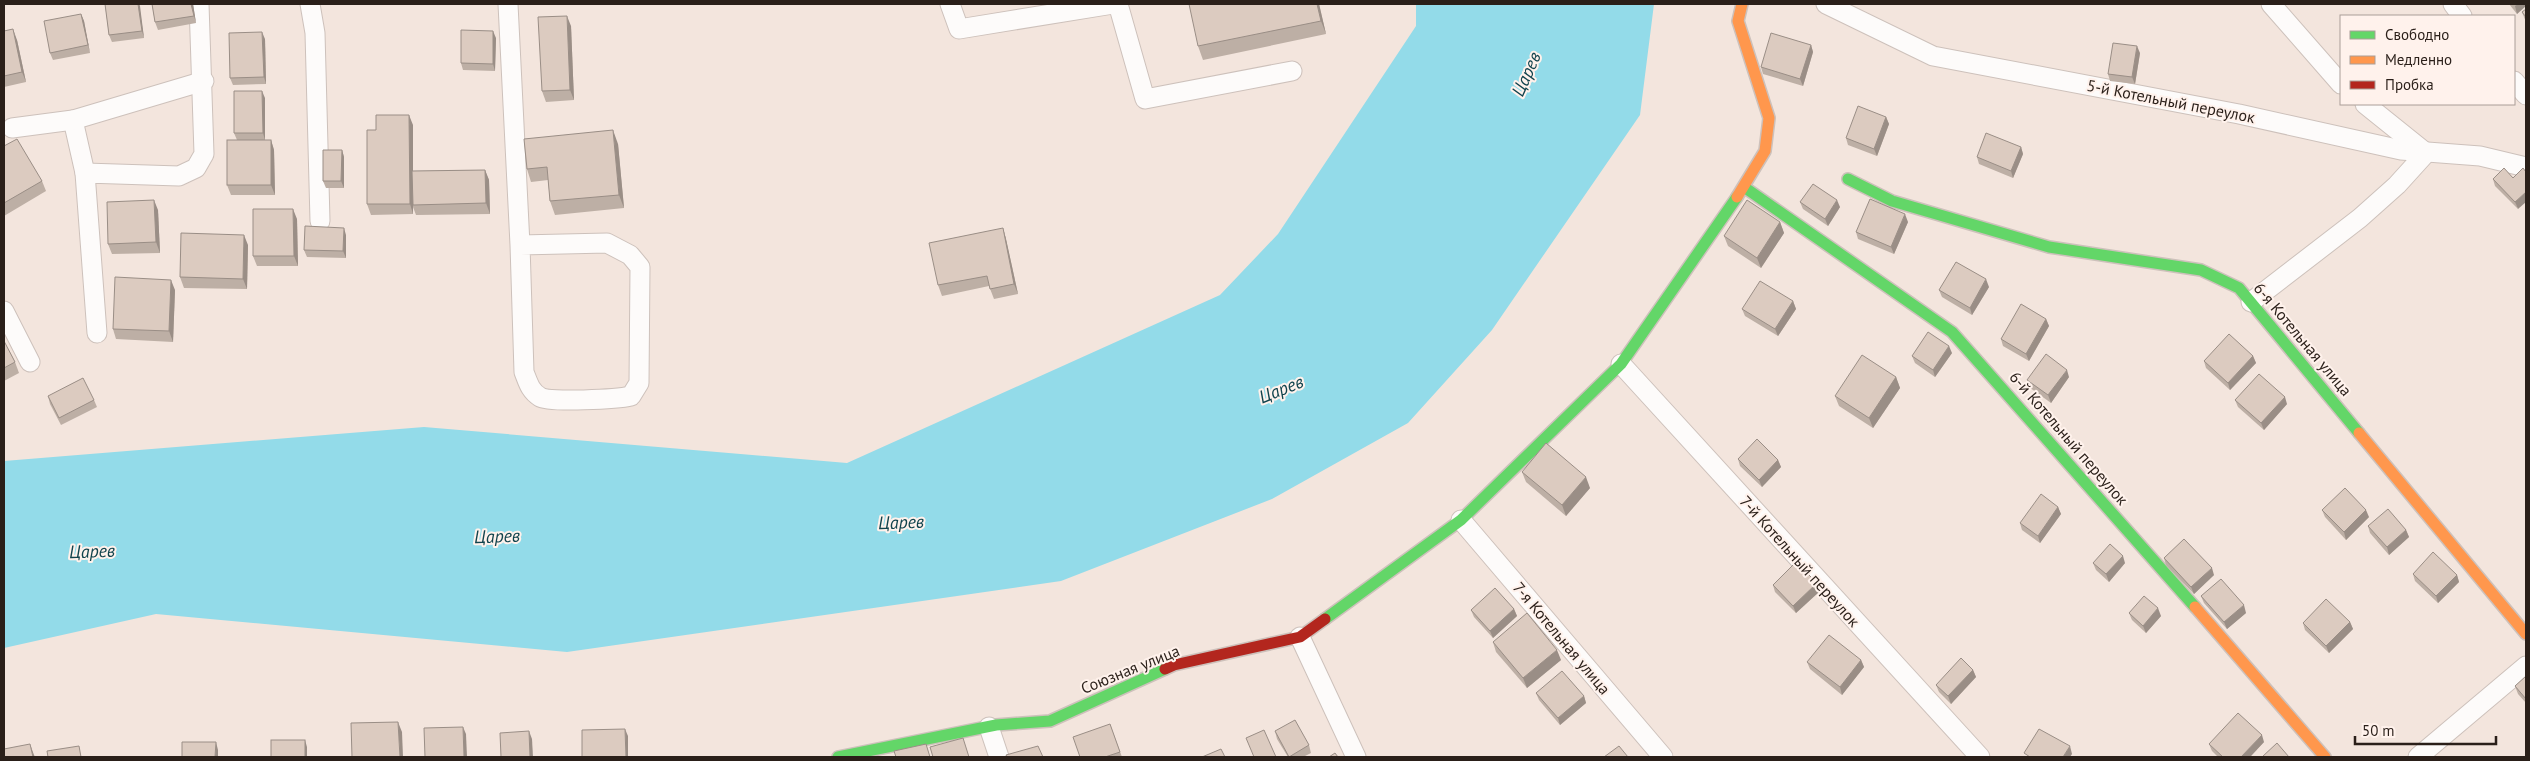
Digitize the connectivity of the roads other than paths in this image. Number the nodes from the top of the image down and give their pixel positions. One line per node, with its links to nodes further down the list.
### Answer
1 (199, 4): 13 (street)
2 (310, 4): 25 (street)
3 (508, 4): 26 (street)
4 (950, 4): 5 (street)
5 (1113, 4)
6 (1118, 4): 12 (street)
7 (1742, 4): 24 (street, Союзная улица)
8 (1826, 4): 20 (street, 5-й Котельный переулок)
9 (2271, 4): 15 (street)
10 (2453, 4): 11 (street)
11 (2461, 15)
12 (1292, 72)
13 (204, 81): 18 (street); 22 (street)
14 (2515, 82): 16 (street)
15 (2340, 83)
16 (2526, 95)
17 (2366, 105): 20 (street)
18 (73, 120): 19 (street); 22 (street)
19 (12, 128)
20 (2426, 153): 21 (street, 5-й Котельный переулок); 27 (street)
21 (2526, 167)
22 (85, 173): 29 (street)
23 (1848, 178): 27 (street, 6-я Котельная улица)
24 (1744, 188): 31 (street, Союзная улица); 43 (street, 6-й Котельный переулок)
25 (320, 222)
26 (520, 245): 26 (street)
27 (2251, 302): 33 (street, 6-я Котельная улица)
28 (4, 311): 30 (street)
29 (97, 333)
30 (30, 362)
31 (1621, 364): 32 (street, Союзная улица); 42 (street, 7-й Котельный переулок)
32 (1461, 520): 34 (street, Союзная улица); 41 (street, 7-я Котельная улица)
33 (2526, 634)
34 (1300, 637): 36 (street, Союзная улица); 37 (street)
35 (2526, 666): 44 (street)
36 (989, 727): 38 (street, Союзная улица); 39 (street)
37 (1354, 753): 40 (street)
38 (839, 757)
39 (999, 757)
40 (1335, 757)
41 (1663, 757)
42 (1980, 757)
43 (2325, 757)
44 (2418, 757)

